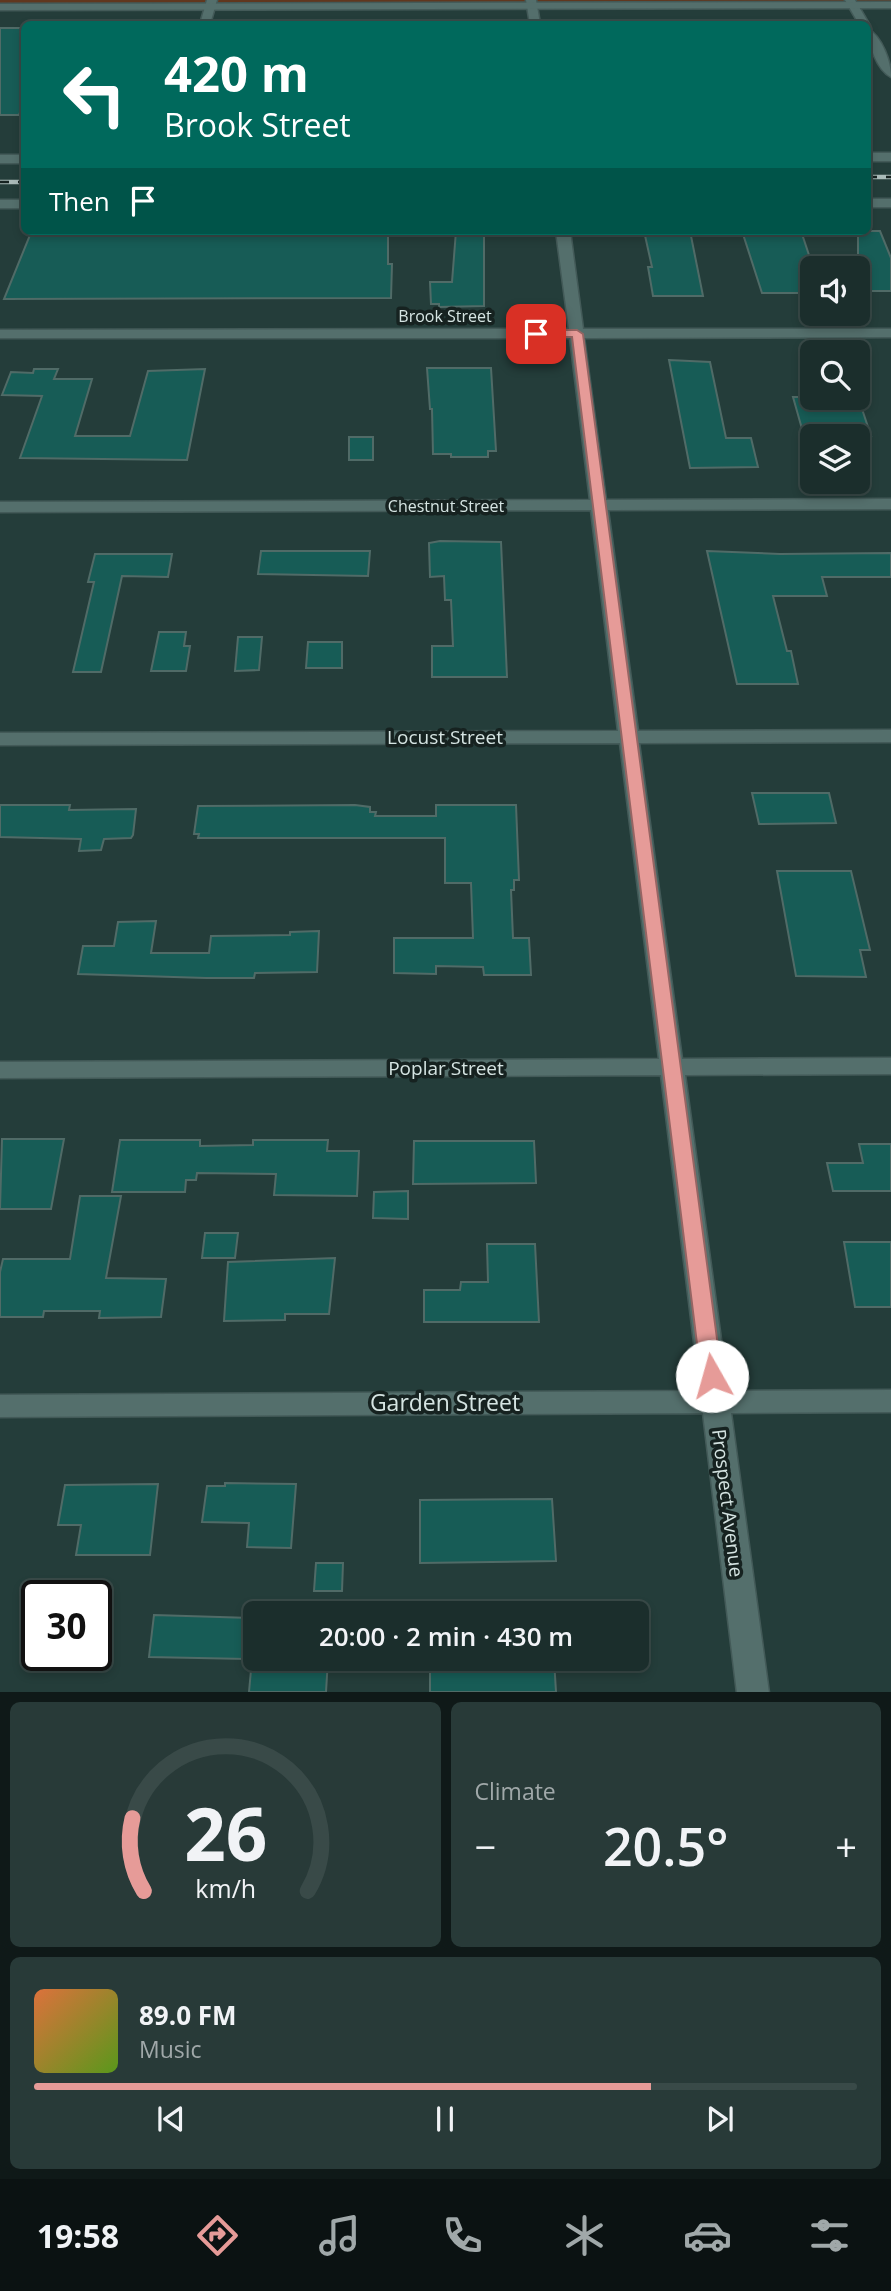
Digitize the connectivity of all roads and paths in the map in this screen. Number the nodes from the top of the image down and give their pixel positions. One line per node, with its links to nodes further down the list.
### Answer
1 (851, 2): 3 (street); 4 (street); 8 (street)
2 (211, 3): 3 (street); 5 (street); 6 (street)
3 (532, 3): 7 (street)
4 (891, 5)
5 (0, 7)
6 (206, 21)
7 (535, 21)
8 (862, 21)
9 (871, 38): 10 (street)
10 (891, 74)
11 (871, 157): 12 (street)
12 (891, 157)
13 (0, 159): 14 (street)
14 (21, 159)
15 (871, 203): 16 (street)
16 (891, 203)
17 (0, 204): 18 (street)
18 (21, 204)
19 (564, 235): 22 (street, Prospect Avenue)
20 (891, 333): 22 (street, Brook Street)
21 (0, 334): 22 (street, Brook Street)
22 (577, 334): 24 (street, Prospect Avenue)
23 (891, 504): 24 (street, Chestnut Street)
24 (599, 505): 25 (street, Chestnut Street); 27 (street, Prospect Avenue)
25 (0, 507)
26 (891, 736): 27 (street, Locust Street)
27 (629, 737): 28 (street, Locust Street); 30 (street, Prospect Avenue)
28 (0, 739)
29 (891, 1066): 30 (street, Poplar Street)
30 (672, 1067): 31 (street, Poplar Street); 33 (street, Prospect Avenue)
31 (0, 1070)
32 (891, 1401): 33 (street, Garden Street)
33 (715, 1402): 34 (street, Garden Street); 35 (street, Prospect Avenue)
34 (0, 1405)
35 (753, 1692)

